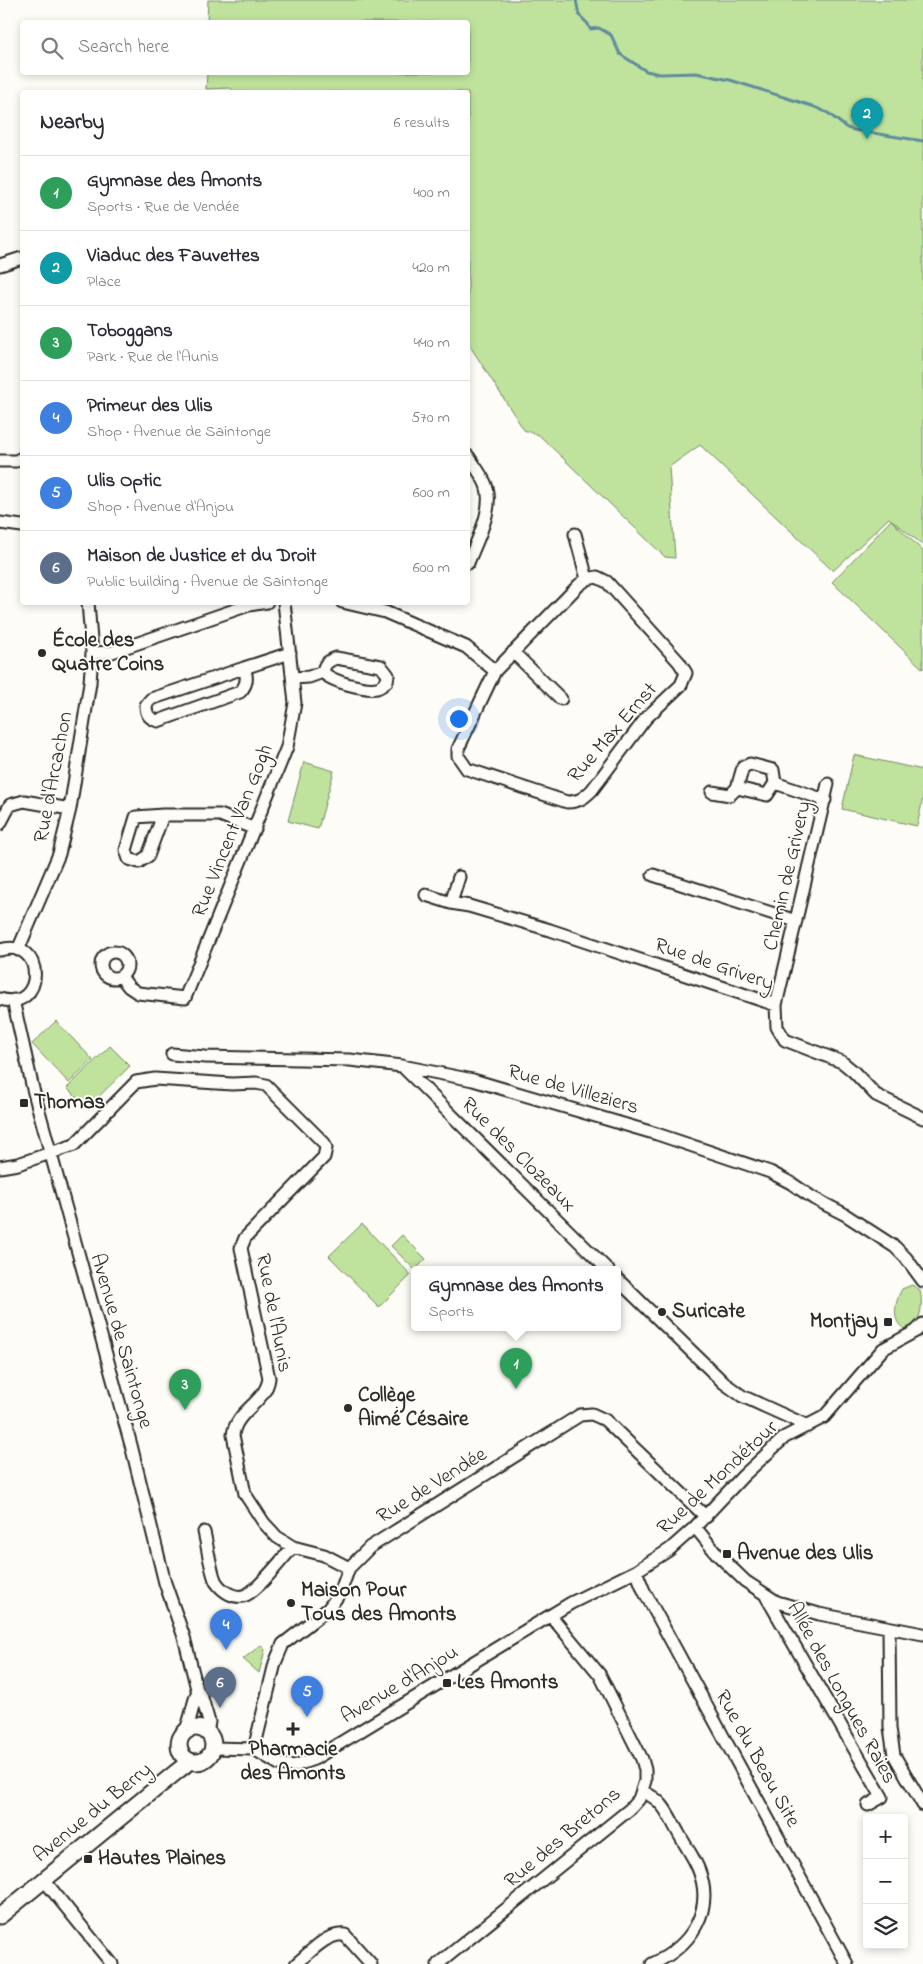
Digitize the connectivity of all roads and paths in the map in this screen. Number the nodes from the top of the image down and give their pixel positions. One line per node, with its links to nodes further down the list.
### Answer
1 (20, 259): 2 (street)
2 (0, 265)
3 (20, 459): 5 (street)
4 (470, 459): 9 (street)
5 (0, 461)
6 (0, 523): 7 (street)
7 (20, 526)
8 (575, 534): 10 (street)
9 (470, 558)
10 (587, 579): 16 (street, Rue Max Ernst); 20 (street, Rue Max Ernst)
11 (88, 605): 17 (street, Rue d'Arcachon)
12 (246, 605): 17 (street)
13 (284, 605): 18 (street, Rue Vincent Van Gogh)
14 (369, 605): 15 (street)
15 (387, 607): 20 (street)
16 (513, 652): 20 (street, Rue Max Ernst); 23 (street)
17 (92, 653): 29 (street, Rue d'Arcachon)
18 (290, 653): 19 (street); 22 (street, Rue Vincent Van Gogh)
19 (244, 668): 19 (street)
20 (495, 671)
21 (323, 672): 21 (street); 22 (street)
22 (294, 678): 32 (street, Rue Vincent Van Gogh)
23 (561, 699)
24 (775, 783): 26 (street); 26 (street); 28 (street)
25 (828, 784): 28 (street, Chemin de Grivery)
26 (738, 788): 27 (street)
27 (712, 792)
28 (825, 800): 37 (street, Chemin de Grivery)
29 (70, 810): 31 (street); 39 (street, Rue d'Arcachon)
30 (163, 815): 32 (street)
31 (0, 824)
32 (255, 829): 40 (street, Rue Vincent Van Gogh)
33 (653, 875): 37 (street)
34 (459, 877): 36 (street)
35 (426, 895): 36 (street, Rue de Grivery)
36 (451, 903): 43 (street, Rue de Grivery)
37 (796, 921): 43 (street, Chemin de Grivery)
38 (0, 950): 39 (street)
39 (18, 950): 42 (street)
40 (121, 977)
41 (0, 999): 42 (street)
42 (13, 1000): 47 (street, Avenue de Saintonge)
43 (776, 1005): 46 (street, Rue de Grivery)
44 (172, 1054): 45 (street, Rue de Villeziers)
45 (402, 1066): 49 (street, Rue des Clozeaux); 50 (street, Rue de Villeziers)
46 (923, 1118)
47 (50, 1154): 48 (street, Rue de l'Aunis); 57 (street, Rue de l'Aunis); 65 (street, Avenue de Saintonge)
48 (0, 1168)
49 (604, 1266)
50 (923, 1281)
51 (621, 1283): 53 (street)
52 (922, 1325): 53 (street, Rue de Mondétour)
53 (808, 1426): 54 (street, Rue de Mondétour)
54 (706, 1517): 55 (street, Rue de Mondétour); 58 (street, Rue de Vendée)
55 (695, 1528): 59 (street, Rue de Mondétour); 60 (street)
56 (204, 1532): 57 (street)
57 (293, 1547): 58 (street, Rue de l'Aunis)
58 (349, 1568): 69 (street, Rue de Vendée)
59 (636, 1571): 61 (street, Rue de Mondétour); 81 (street, Rue du Beau Site)
60 (765, 1595): 63 (street); 72 (street, Allée des Longues Raies)
61 (571, 1603): 62 (street, Avenue d'Anjou)
62 (551, 1616): 69 (street, Avenue d'Anjou); 71 (street, Rue des Bretons)
63 (889, 1629): 64 (street); 73 (street)
64 (923, 1634)
65 (198, 1692): 66 (street); 67 (street, Avenue de Saintonge)
66 (186, 1731): 67 (street); 70 (street)
67 (207, 1732): 68 (street)
68 (213, 1748): 69 (street, Avenue d'Anjou); 70 (street)
69 (254, 1749)
70 (187, 1760): 74 (street, Avenue du Berry)
71 (643, 1792): 79 (street, Rue des Bretons); 80 (street)
72 (868, 1805)
73 (923, 1805)
74 (44, 1880): 75 (street, Avenue du Berry); 76 (street)
75 (0, 1916)
76 (112, 1964)
77 (296, 1964): 78 (street)
78 (371, 1964)
79 (438, 1964)
80 (652, 1964)
81 (847, 1964)

